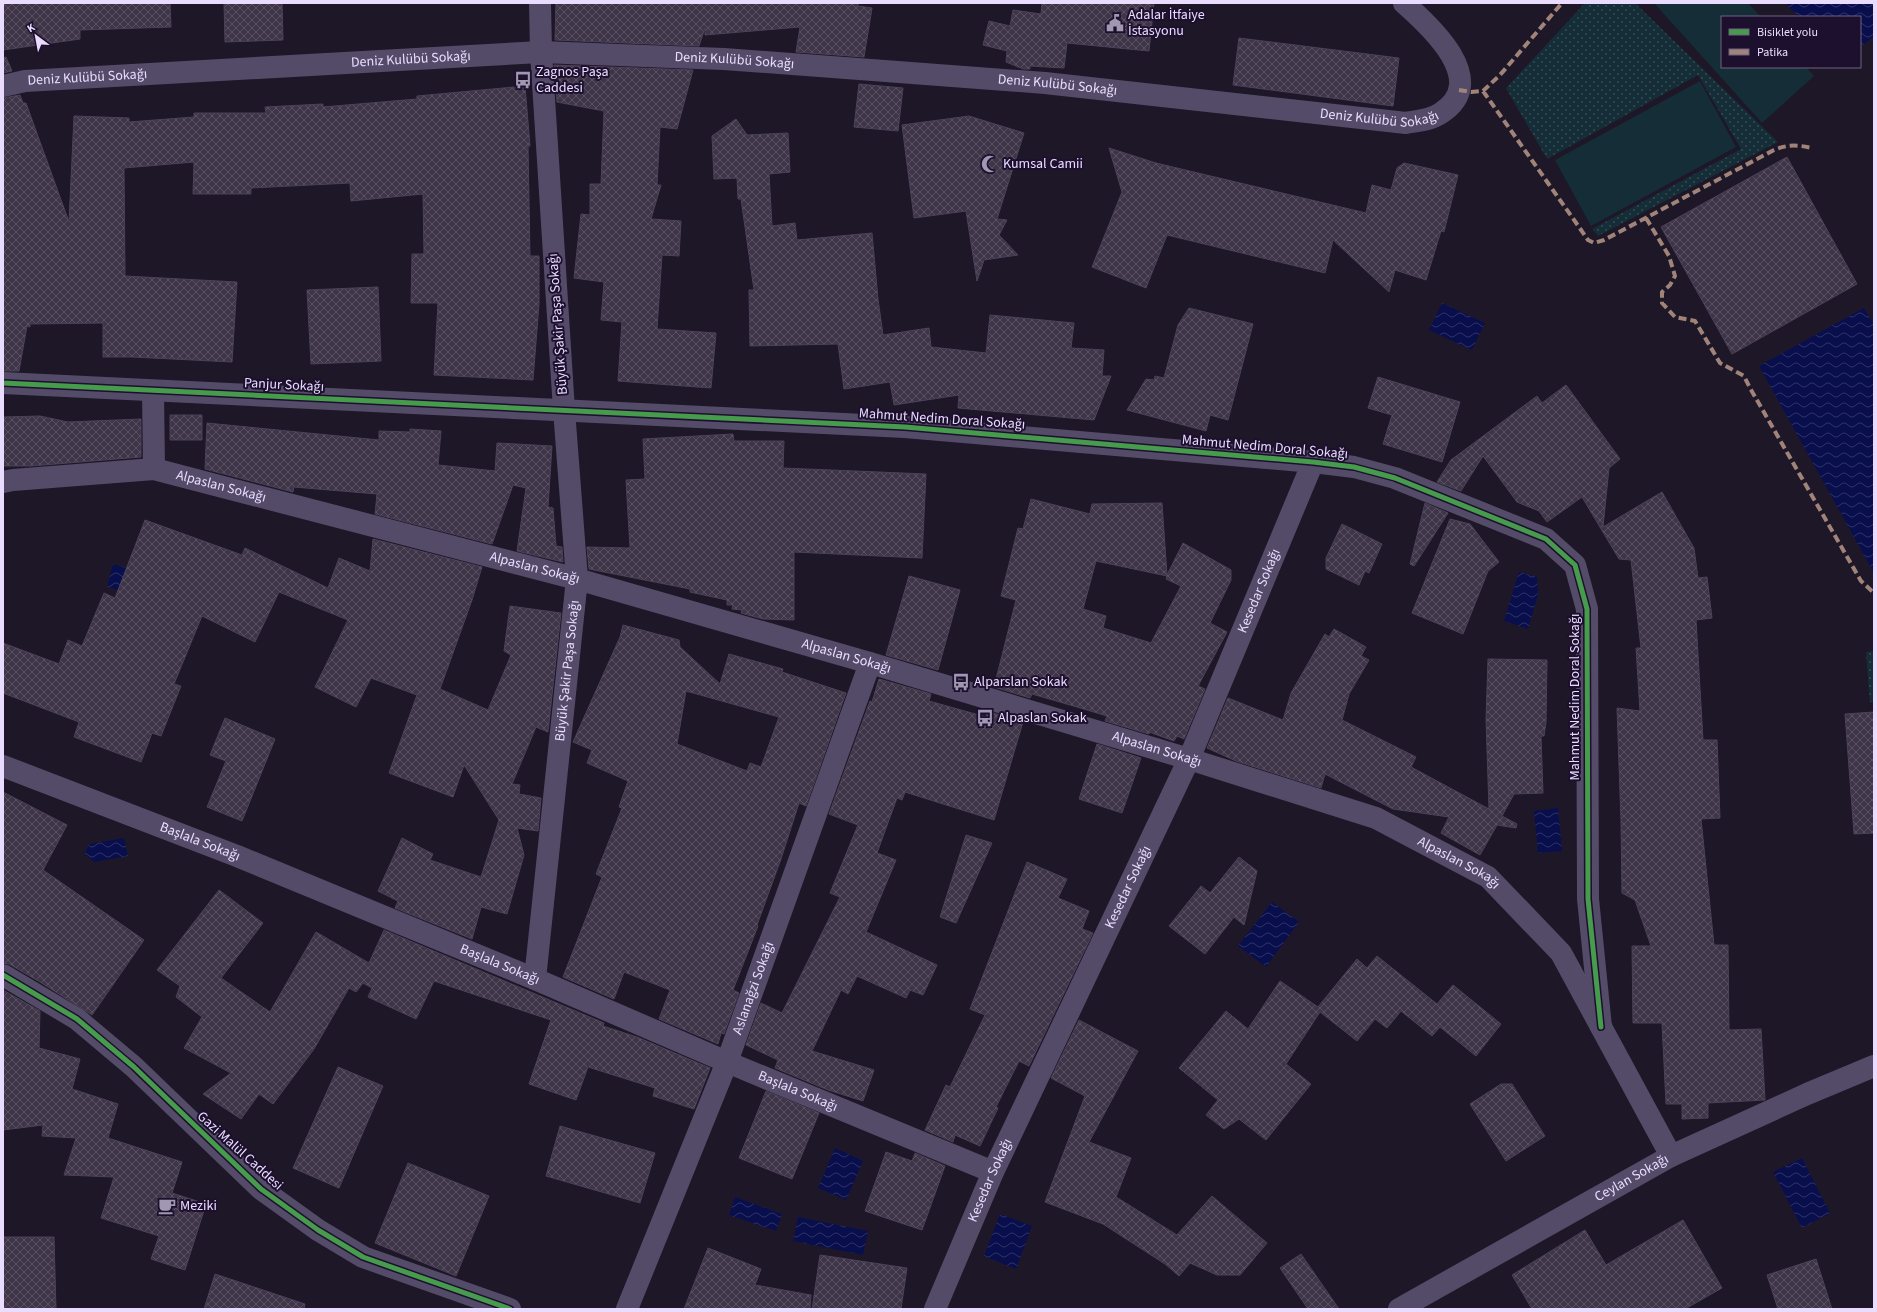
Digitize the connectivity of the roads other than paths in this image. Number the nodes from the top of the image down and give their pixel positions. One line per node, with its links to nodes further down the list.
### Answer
1 (540, 3): 3 (street, Büyük Şakir Paşa Sokağı)
2 (1404, 3): 3 (street, Deniz Kulübü Sokağı)
3 (541, 52): 4 (street, Deniz Kulübü Sokağı); 7 (street, Büyük Şakir Paşa Sokağı)
4 (3, 86)
5 (3, 383): 6 (street, Panjur Sokağı)
6 (153, 391): 7 (street, Panjur Sokağı); 9 (street)
7 (564, 410): 8 (street, Mahmut Nedim Doral Sokağı); 11 (street, Büyük Şakir Paşa Sokağı)
8 (1313, 462): 13 (street, Kesedar Sokağı); 17 (street, Mahmut Nedim Doral Sokağı)
9 (154, 469): 10 (street, Alpaslan Sokağı); 11 (street, Alpaslan Sokağı)
10 (3, 482)
11 (577, 579): 12 (street, Alpaslan Sokağı); 16 (street, Büyük Şakir Paşa Sokağı)
12 (870, 663): 13 (street, Alpaslan Sokağı); 18 (street, Aslanağzi Sokağı)
13 (1189, 759): 17 (street, Alpaslan Sokağı); 21 (street, Kesedar Sokağı)
14 (3, 766): 16 (street, Başlala Sokağı)
15 (3, 975): 22 (street, Gazi Malül Caddesi)
16 (535, 979): 18 (street, Başlala Sokağı)
17 (1601, 1027): 20 (street, Mahmut Nedim Doral Sokağı)
18 (727, 1062): 21 (street, Başlala Sokağı); 23 (street, Aslanağzi Sokağı)
19 (1874, 1066): 20 (street, Ceylan Sokağı)
20 (1672, 1156): 25 (street, Ceylan Sokağı)
21 (993, 1172): 24 (street, Kesedar Sokağı)
22 (510, 1309)
23 (627, 1309)
24 (935, 1309)
25 (1399, 1309)

